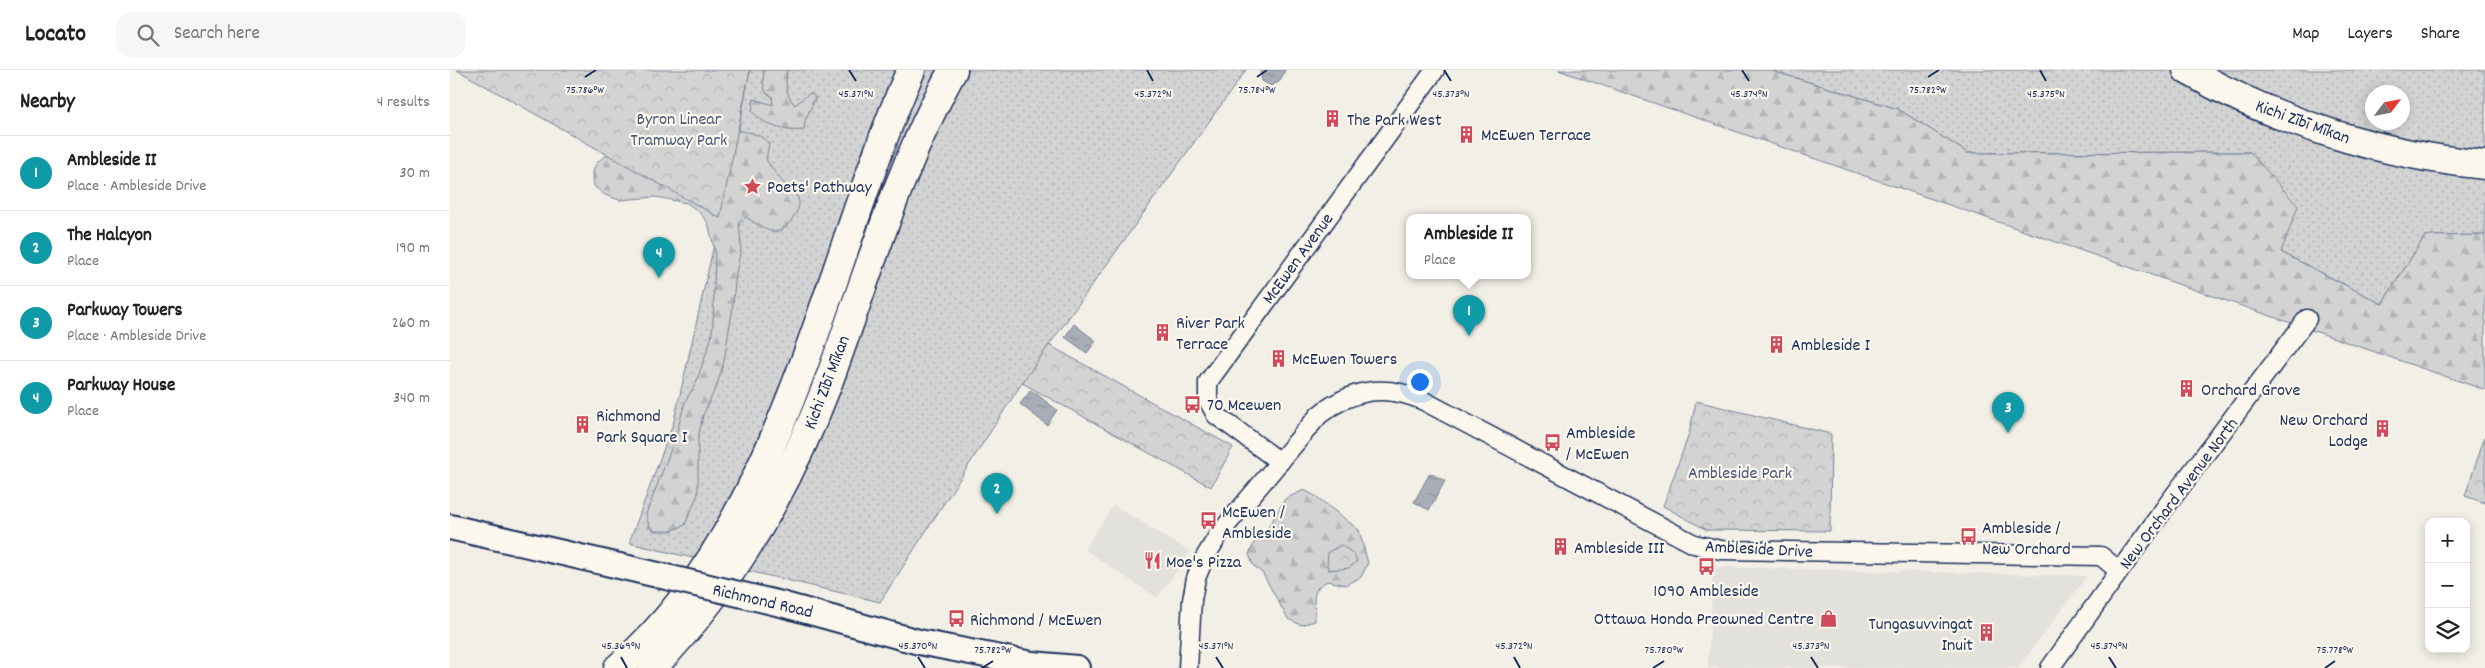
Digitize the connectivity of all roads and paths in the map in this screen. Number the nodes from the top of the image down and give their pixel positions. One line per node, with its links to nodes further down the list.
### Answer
1 (912, 70): 10 (highway, Kichi Zībī Mīkan)
2 (953, 70): 11 (highway, Kichi Zībī Mīkan)
3 (1435, 70): 7 (street, McEwen Avenue)
4 (2186, 70): 5 (highway, Kichi Zībī Mīkan)
5 (2485, 165)
6 (2307, 319): 9 (street, New Orchard Avenue North)
7 (1280, 462): 9 (street, Ambleside Drive); 13 (street)
8 (450, 527): 12 (main road, Richmond Road, bridge)
9 (2119, 571): 14 (street, New Orchard Avenue North)
10 (618, 668)
11 (652, 668)
12 (1077, 668)
13 (1188, 668)
14 (2050, 668)

